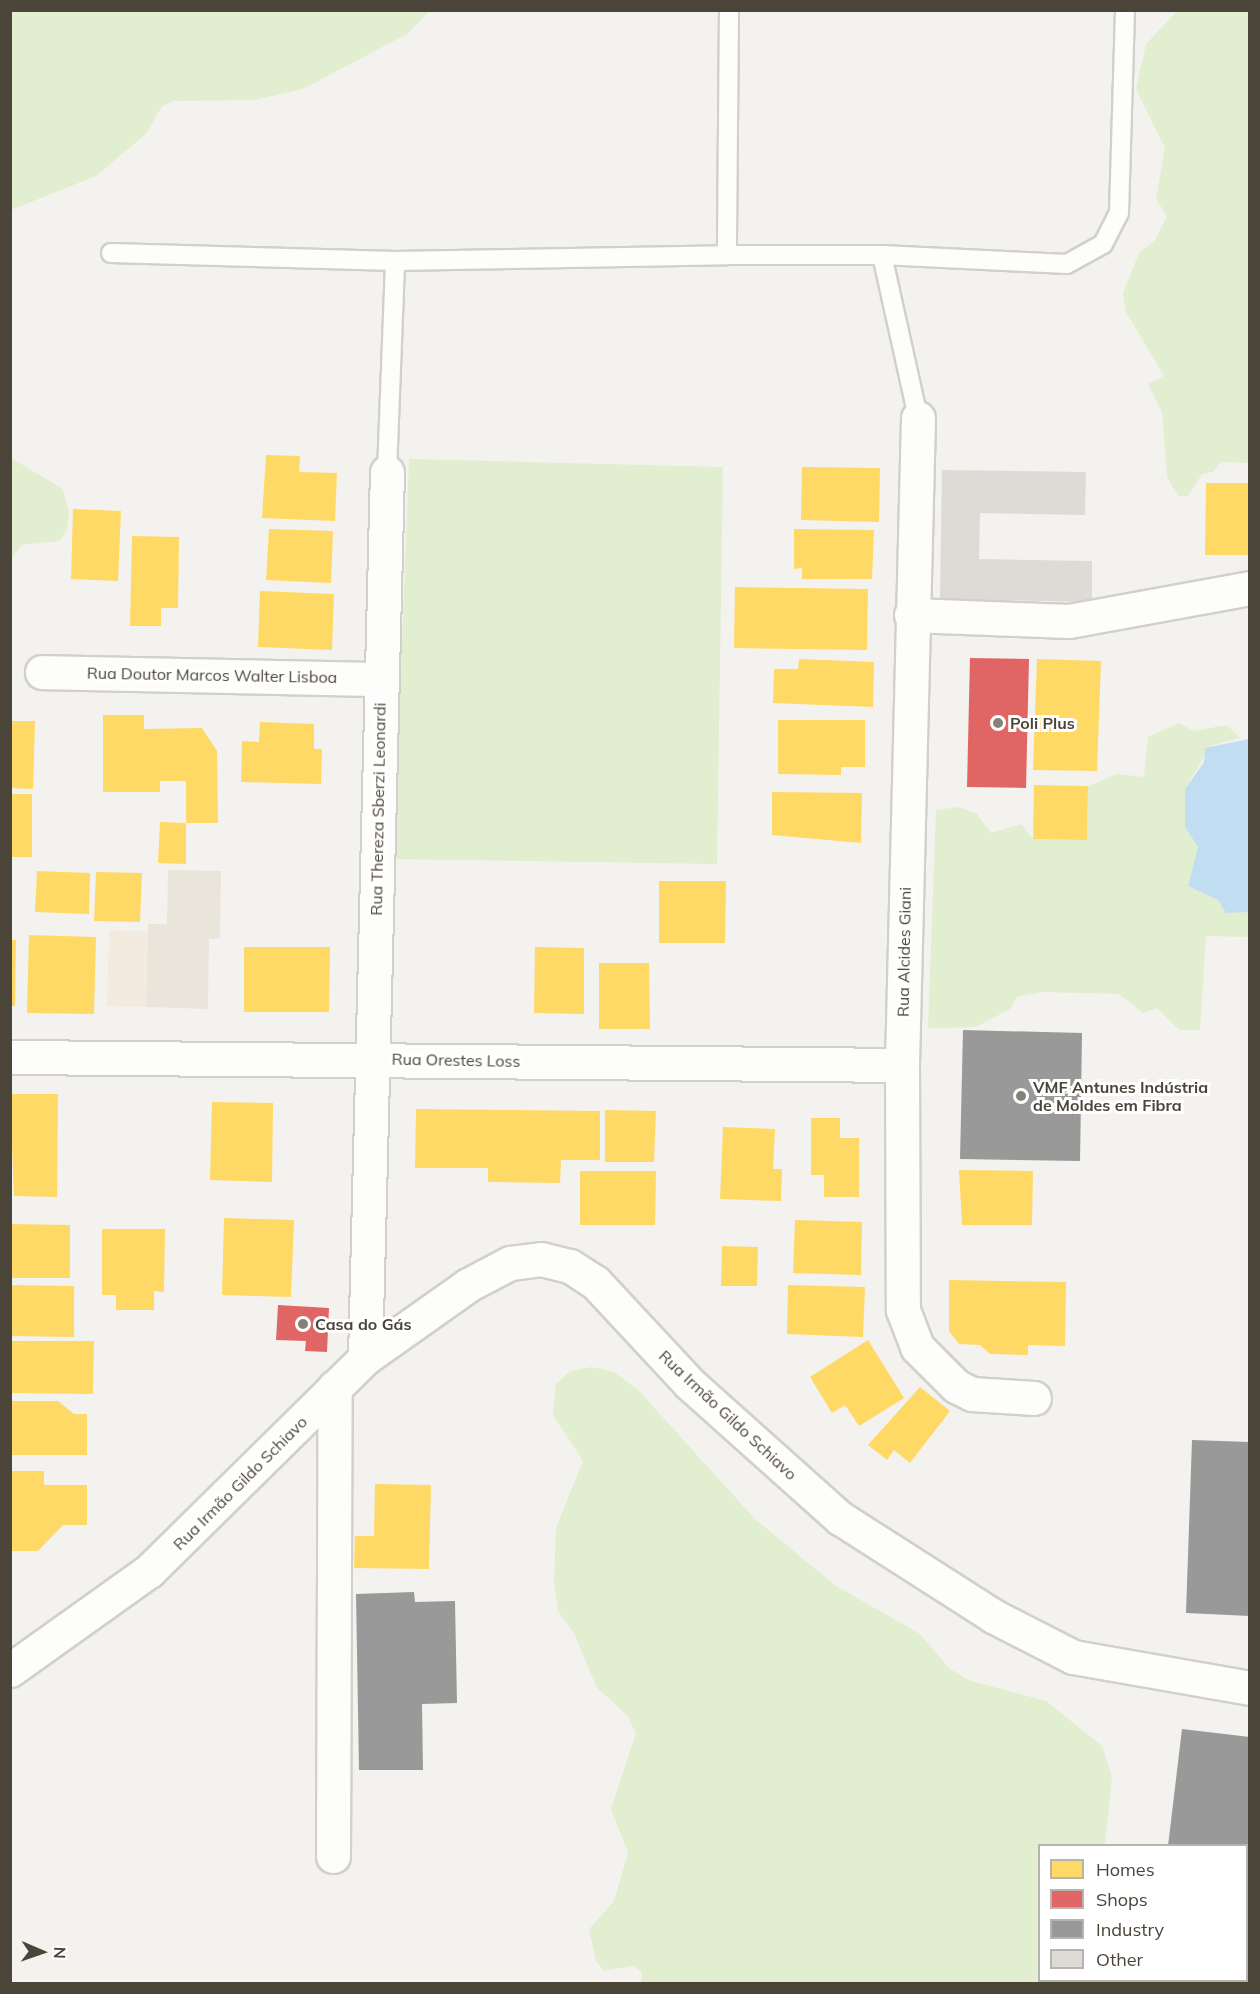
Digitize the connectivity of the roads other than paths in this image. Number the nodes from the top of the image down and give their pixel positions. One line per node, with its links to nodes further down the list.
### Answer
1 (729, 10): 4 (lane)
2 (1125, 10): 5 (lane)
3 (111, 253): 6 (lane)
4 (727, 255): 5 (lane); 6 (lane)
5 (882, 255): 7 (lane)
6 (395, 261): 8 (lane, Rua Thereza Sberzi Leonardi)
7 (918, 418): 10 (street, Rua Alcides Giani)
8 (387, 471): 12 (street, Rua Thereza Sberzi Leonardi)
9 (1250, 588): 10 (street)
10 (911, 615): 15 (street, Rua Alcides Giani)
11 (42, 672): 12 (street, Rua Doutor Marcos Walter Lisboa)
12 (381, 679): 14 (street, Rua Thereza Sberzi Leonardi)
13 (10, 1057): 14 (street, Rua Orestes Loss)
14 (373, 1059): 15 (street, Rua Orestes Loss); 16 (street, Rua Thereza Sberzi Leonardi)
15 (902, 1065): 18 (street, Rua Alcides Giani)
16 (365, 1358): 17 (street, Rua Irmão Gildo Schiavo); 20 (street, Rua Irmão Gildo Schiavo)
17 (335, 1387): 19 (street, Rua Irmão Gildo Schiavo); 21 (street)
18 (1034, 1398)
19 (10, 1670)
20 (1250, 1688)
21 (333, 1856)

